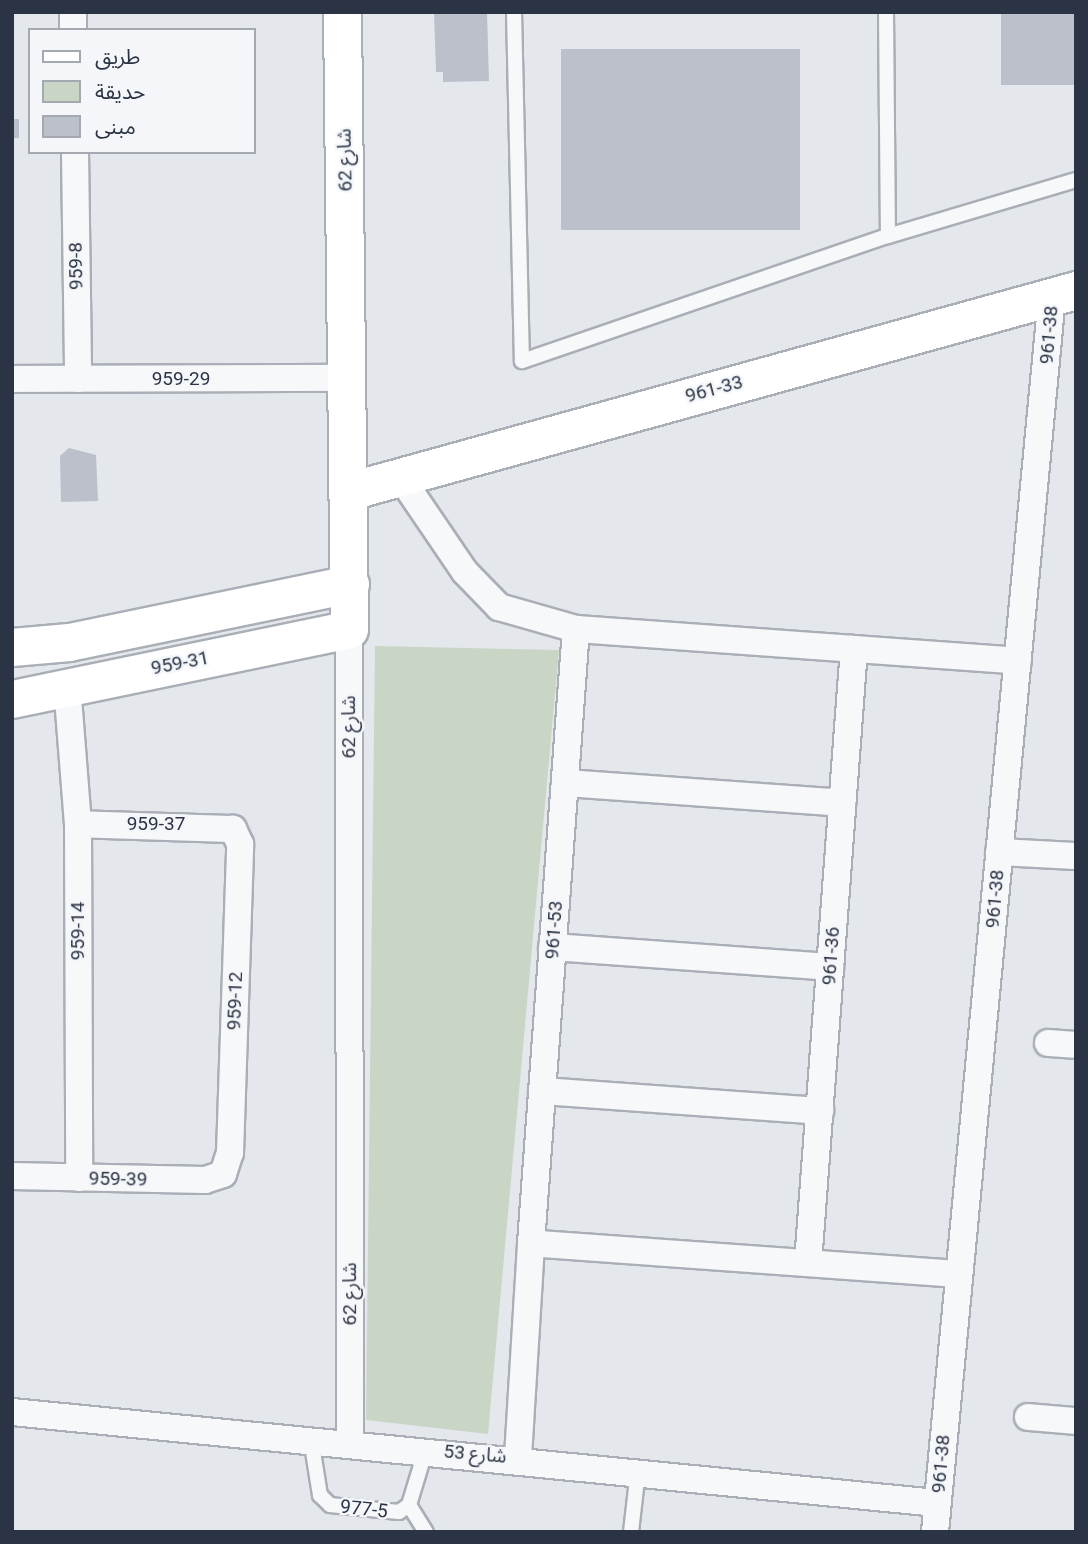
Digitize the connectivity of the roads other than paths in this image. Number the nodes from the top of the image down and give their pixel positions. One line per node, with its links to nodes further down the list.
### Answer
1 (342, 12): 10 (street, شارع 62)
2 (514, 12): 6 (lane)
3 (886, 12): 6 (lane)
4 (75, 154): 9 (street, 959-8)
5 (1076, 180): 6 (lane)
6 (888, 236)
7 (1064, 293): 11 (street, 961-33); 18 (street, 961-38)
8 (12, 379): 9 (street, 959-29)
9 (78, 379): 10 (street, 959-29)
10 (350, 379): 12 (street, شارع 62)
11 (399, 475): 12 (street, 961-33); 15 (street)
12 (352, 489): 13 (street, شارع 62)
13 (350, 584): 14 (street, شارع 62); 16 (street)
14 (349, 629): 19 (street, 959-31); 43 (street, شارع 62)
15 (576, 629): 17 (street); 21 (street, 961-53)
16 (12, 648)
17 (854, 649): 18 (street); 22 (street, 961-36)
18 (1018, 661): 25 (street, 961-38)
19 (67, 685): 20 (street, 959-31); 23 (street, 959-14)
20 (16, 700)
21 (565, 783): 22 (street); 27 (street, 961-53)
22 (842, 803): 28 (street, 961-36)
23 (78, 824): 24 (street, 959-37); 35 (street, 959-14)
24 (233, 829): 33 (street, 959-12)
25 (999, 852): 26 (street); 38 (street, 961-38)
26 (1076, 856)
27 (552, 947): 28 (street); 31 (street, 961-53)
28 (830, 967): 32 (street, 961-36)
29 (1048, 1043): 30 (street)
30 (1076, 1045)
31 (542, 1091): 32 (street); 36 (street, 961-53)
32 (820, 1111): 37 (street, 961-36)
33 (223, 1174): 35 (street, 959-39)
34 (12, 1175): 35 (street, 959-39)
35 (79, 1178)
36 (531, 1243): 37 (street); 45 (street, 961-53)
37 (808, 1263): 38 (street)
38 (959, 1274): 47 (street, 961-38)
39 (12, 1412): 42 (street, شارع 53)
40 (1028, 1417): 41 (street)
41 (1076, 1421)
42 (311, 1439): 43 (street, شارع 53); 48 (lane, 977-5)
43 (350, 1442): 44 (street, شارع 53)
44 (426, 1449): 45 (street, شارع 53); 48 (lane, 977-5)
45 (518, 1457): 46 (street, شارع 53)
46 (638, 1471): 47 (street, شارع 53); 50 (lane)
47 (937, 1503): 51 (street, 961-38)
48 (409, 1505): 49 (lane)
49 (426, 1532)
50 (631, 1532)
51 (934, 1532)

